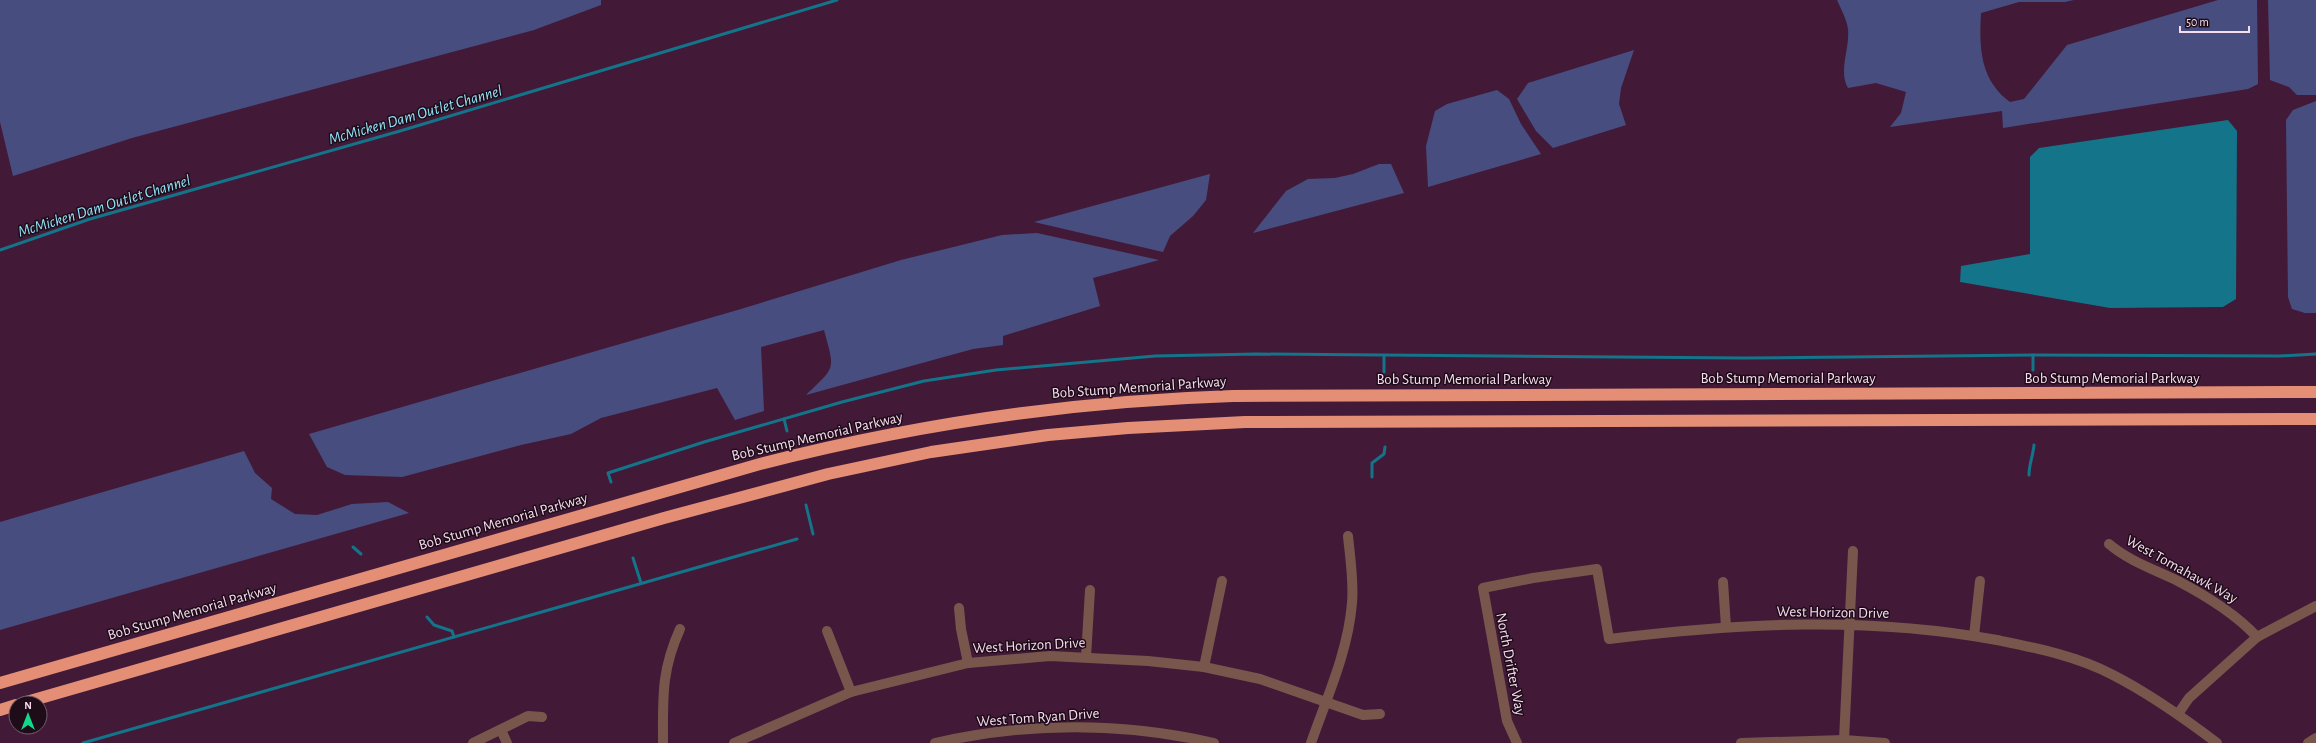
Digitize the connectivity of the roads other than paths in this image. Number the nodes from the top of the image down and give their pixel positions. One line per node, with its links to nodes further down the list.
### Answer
1 (2316, 392): 22 (highway, Bob Stump Memorial Parkway)
2 (2316, 419): 24 (highway)
3 (1348, 536): 25 (street)
4 (2109, 544): 18 (street, West Tomahawk Way)
5 (1853, 551): 13 (street)
6 (1222, 581): 21 (street)
7 (1980, 581): 17 (street)
8 (1723, 582): 14 (street)
9 (1483, 588): 14 (street, West Horizon Drive); 39 (street, North Drifter Way)
10 (1090, 590): 19 (street)
11 (2316, 606): 18 (street)
12 (959, 608): 20 (street)
13 (1849, 625): 14 (street, West Horizon Drive); 17 (street, West Horizon Drive); 31 (street)
14 (1726, 627)
15 (680, 629): 34 (street)
16 (827, 631): 23 (street)
17 (1974, 636): 27 (street, West Horizon Drive)
18 (2257, 637): 27 (street)
19 (1086, 656): 20 (street, West Horizon Drive); 21 (street, West Horizon Drive)
20 (968, 663): 23 (street, West Horizon Drive)
21 (1204, 667): 25 (street, West Horizon Drive)
22 (0, 682)
23 (851, 692): 35 (street, West Horizon Drive)
24 (48, 696)
25 (1325, 701): 26 (street, West Horizon Drive); 38 (street)
26 (1380, 714)
27 (2178, 714): 42 (street, West Horizon Drive)
28 (542, 717): 29 (street)
29 (500, 730): 32 (street); 33 (street)
30 (2316, 738): 43 (street)
31 (1844, 740): 40 (street); 41 (street)
32 (473, 743)
33 (507, 743)
34 (663, 743)
35 (734, 743)
36 (935, 743): 37 (street, West Tom Ryan Drive)
37 (1214, 743)
38 (1311, 743)
39 (1516, 743)
40 (1741, 743)
41 (1885, 743)
42 (2217, 743)
43 (2308, 743)

